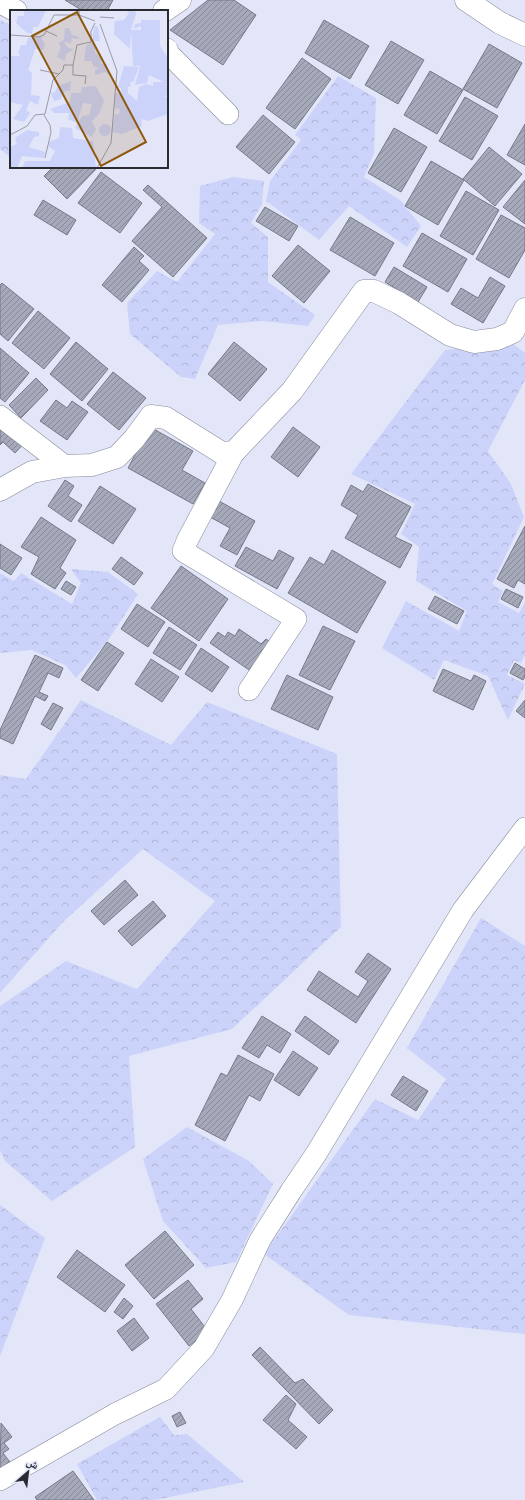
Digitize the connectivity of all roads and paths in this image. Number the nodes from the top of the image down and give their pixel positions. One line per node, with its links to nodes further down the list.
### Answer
1 (180, 0): 5 (street)
2 (466, 0): 6 (street)
3 (0, 2): 4 (street)
4 (14, 10)
5 (165, 10)
6 (525, 35)
7 (168, 52): 8 (street)
8 (228, 114)
9 (525, 309): 11 (street)
10 (0, 416): 12 (street)
11 (234, 452): 12 (street); 14 (street)
12 (65, 466): 13 (street)
13 (0, 490)
14 (249, 690)
15 (525, 828): 16 (street)
16 (0, 1480)

